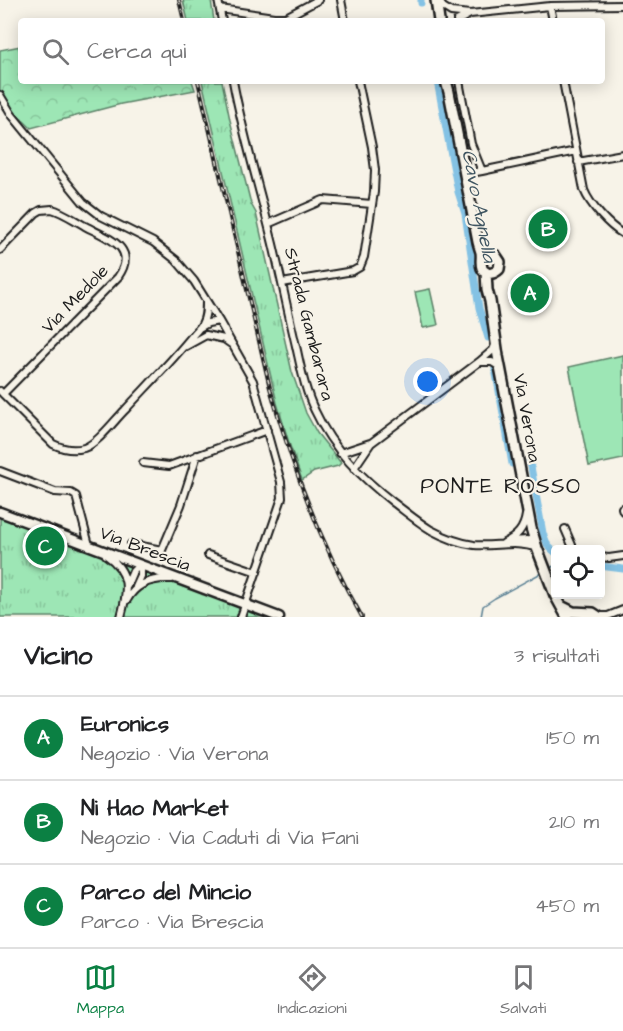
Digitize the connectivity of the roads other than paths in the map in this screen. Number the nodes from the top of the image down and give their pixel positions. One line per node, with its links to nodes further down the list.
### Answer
1 (218, 0): 8 (street)
2 (318, 0): 8 (street)
3 (341, 0): 12 (street)
4 (434, 0): 9 (street); 13 (main road)
5 (536, 4): 7 (street); 10 (street)
6 (623, 5): 7 (street)
7 (550, 6): 16 (street)
8 (220, 9): 11 (street)
9 (451, 12): 10 (street); 14 (street)
10 (470, 14): 15 (street)
11 (222, 18)
12 (344, 18)
13 (437, 18)
14 (440, 18)
15 (463, 18)
16 (552, 18)
17 (234, 84): 29 (street, Strada Gambarara)
18 (359, 84): 28 (street)
19 (448, 84): 27 (main road)
20 (460, 84): 26 (street)
21 (564, 84): 23 (street)
22 (0, 95): 37 (street)
23 (576, 151): 25 (street); 26 (street)
24 (623, 154): 25 (street)
25 (578, 162): 31 (street)
26 (482, 171): 27 (street)
27 (465, 174): 30 (main road)
28 (372, 204): 29 (street); 36 (street)
29 (268, 224): 36 (street, Strada Gambarara)
30 (476, 231): 33 (main road); 34 (main road)
31 (623, 235)
32 (0, 250): 46 (street, Via Medole)
33 (494, 255): 34 (main road); 35 (main road, Via Verona)
34 (482, 261): 35 (main road)
35 (490, 272): 41 (main road, Via Verona)
36 (282, 283): 49 (street, Strada Gambarara)
37 (206, 298): 38 (street); 39 (street)
38 (220, 322): 39 (street); 40 (street); 42 (street)
39 (201, 327): 43 (street)
40 (206, 335): 42 (street); 43 (street)
41 (496, 343): 44 (street); 45 (main road, Via Verona)
42 (232, 344): 47 (street)
43 (183, 348): 46 (street)
44 (479, 362): 45 (street); 48 (street)
45 (501, 368): 54 (main road, Via Verona)
46 (1, 392)
47 (267, 430): 50 (street); 67 (street)
48 (371, 443): 49 (street); 52 (street)
49 (340, 453): 52 (street, Strada Gambarara)
50 (197, 455): 51 (street); 58 (street)
51 (143, 463)
52 (354, 468): 57 (street, Strada Gambarara)
53 (0, 471): 59 (street)
54 (527, 511): 57 (street); 60 (main road, Via Verona)
55 (0, 512): 59 (main road, Via Brescia)
56 (565, 528): 61 (street)
57 (504, 543): 60 (street, Strada Gambarara)
58 (131, 544)
59 (89, 545): 62 (main road, Via Brescia)
60 (536, 545): 73 (main road, Via Verona)
61 (572, 545)
62 (98, 550): 66 (main road, Via Brescia); 69 (street)
63 (208, 555): 67 (street)
64 (623, 556): 65 (street)
65 (605, 557)
66 (140, 565): 68 (main road, Via Brescia); 69 (street); 70 (street)
67 (257, 572): 71 (street)
68 (177, 579): 70 (street); 71 (main road, Via Brescia)
69 (126, 586): 72 (street)
70 (134, 590): 72 (street)
71 (244, 604): 79 (street); 80 (main road, Via Brescia)
72 (124, 606): 78 (street)
73 (561, 606): 75 (main road); 81 (main road, Via Verona)
74 (623, 610): 76 (street)
75 (577, 615): 77 (main road)
76 (614, 615): 77 (street)
77 (598, 616)
78 (121, 617)
79 (241, 617)
80 (279, 617)
81 (567, 617)

